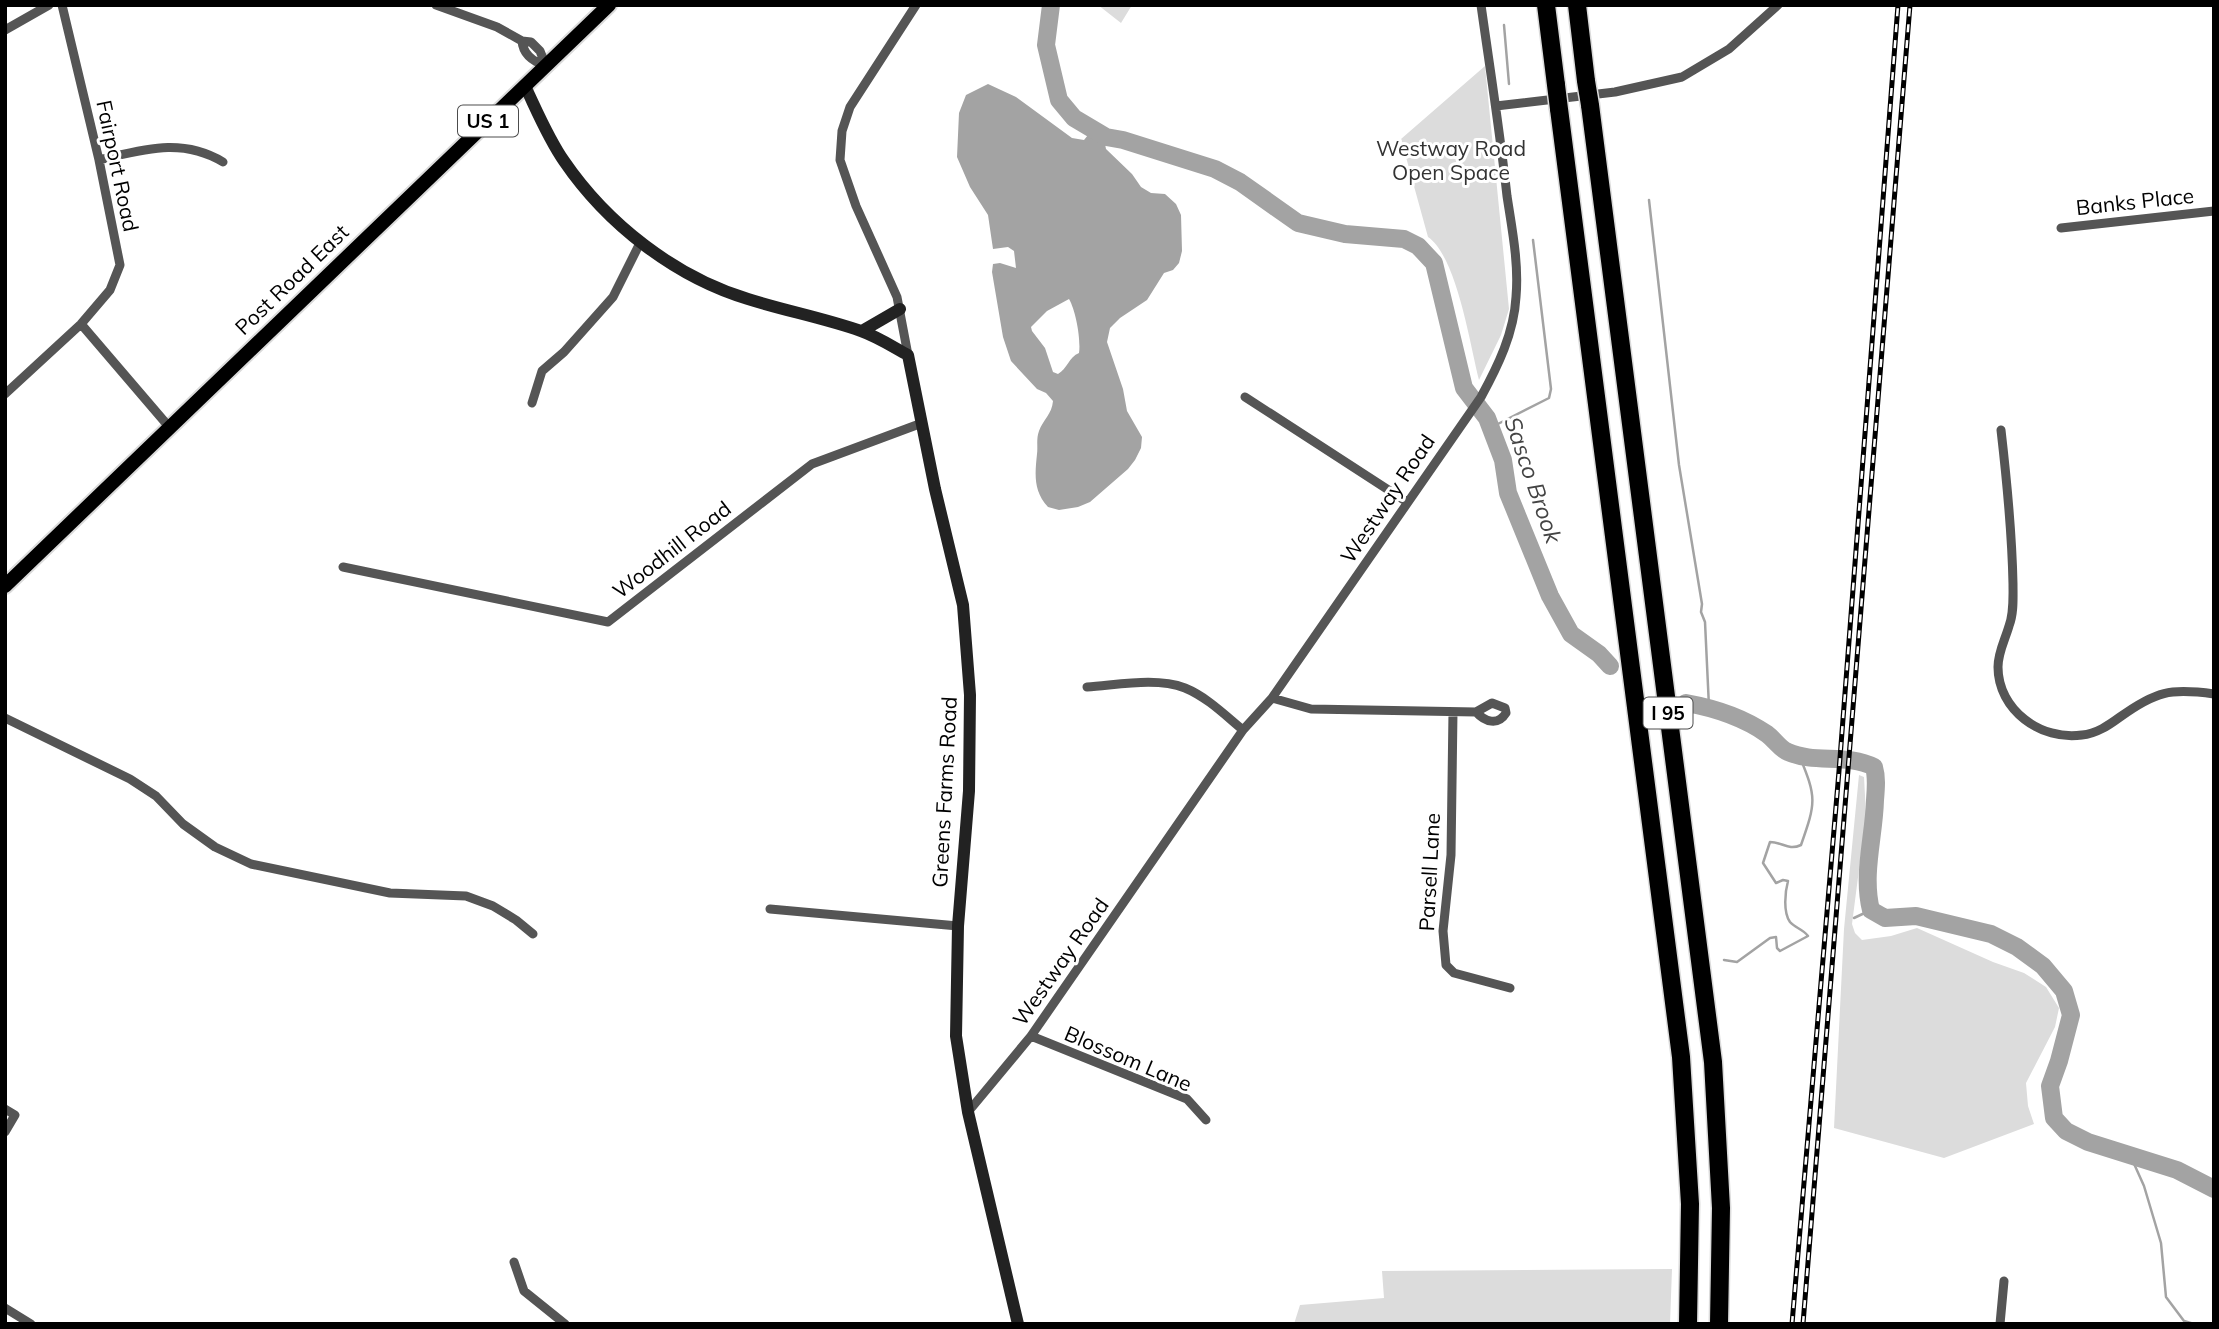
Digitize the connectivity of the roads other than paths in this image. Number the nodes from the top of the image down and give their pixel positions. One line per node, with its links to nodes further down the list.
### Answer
1 (49, 5): 10 (street)
2 (62, 5): 14 (street, Fairport Road)
3 (436, 5): 11 (street)
4 (609, 5): 11 (main road, Post Road East / US 1)
5 (916, 5): 19 (street, Greens Farms Road)
6 (1481, 5): 13 (street, Westway Road)
7 (1545, 5): 54 (highway, I 95, bridge)
8 (1577, 5): 55 (highway, I 95, bridge)
9 (1778, 5): 13 (street)
10 (6, 33)
11 (546, 66): 12 (main road, Post Road East / US 1)
12 (525, 86): 18 (street); 27 (main road, Post Road East / US 1)
13 (1496, 106): 29 (street, Westway Road)
14 (99, 160): 15 (street); 20 (street, Fairport Road)
15 (223, 162)
16 (2214, 211): 17 (street, Banks Place)
17 (2061, 228)
18 (640, 241): 21 (street); 25 (street)
19 (900, 309): 21 (street); 22 (street, Greens Farms Road)
20 (81, 324): 23 (street, Fairport Road); 27 (street)
21 (862, 331): 22 (street)
22 (908, 355): 26 (street, Greens Farms Road)
23 (5, 394)
24 (1245, 397): 29 (street)
25 (532, 403)
26 (922, 423): 30 (street, Woodhill Road); 40 (street, Greens Farms Road)
27 (170, 428): 31 (main road, Post Road East / US 1)
28 (2001, 430): 33 (street)
29 (1407, 502): 34 (street, Westway Road)
30 (343, 567)
31 (5, 586)
32 (1087, 687): 38 (street)
33 (2214, 694)
34 (1272, 698): 35 (street); 38 (street, Westway Road)
35 (1453, 712): 36 (street); 42 (street, Parsell Lane)
36 (1476, 712)
37 (5, 718): 41 (street)
38 (1243, 730): 43 (street, Westway Road)
39 (771, 909): 40 (street)
40 (958, 926): 45 (street, Greens Farms Road)
41 (533, 934)
42 (1510, 988)
43 (1031, 1036): 45 (street, Westway Road); 46 (street, Blossom Lane)
44 (5, 1109): 47 (street)
45 (968, 1112): 51 (street, Greens Farms Road)
46 (1206, 1120)
47 (5, 1132)
48 (514, 1262): 53 (street)
49 (2004, 1281): 56 (street)
50 (5, 1308): 52 (street)
51 (1015, 1322)
52 (31, 1324)
53 (565, 1324)
54 (1688, 1324)
55 (1719, 1324)
56 (2000, 1324)

